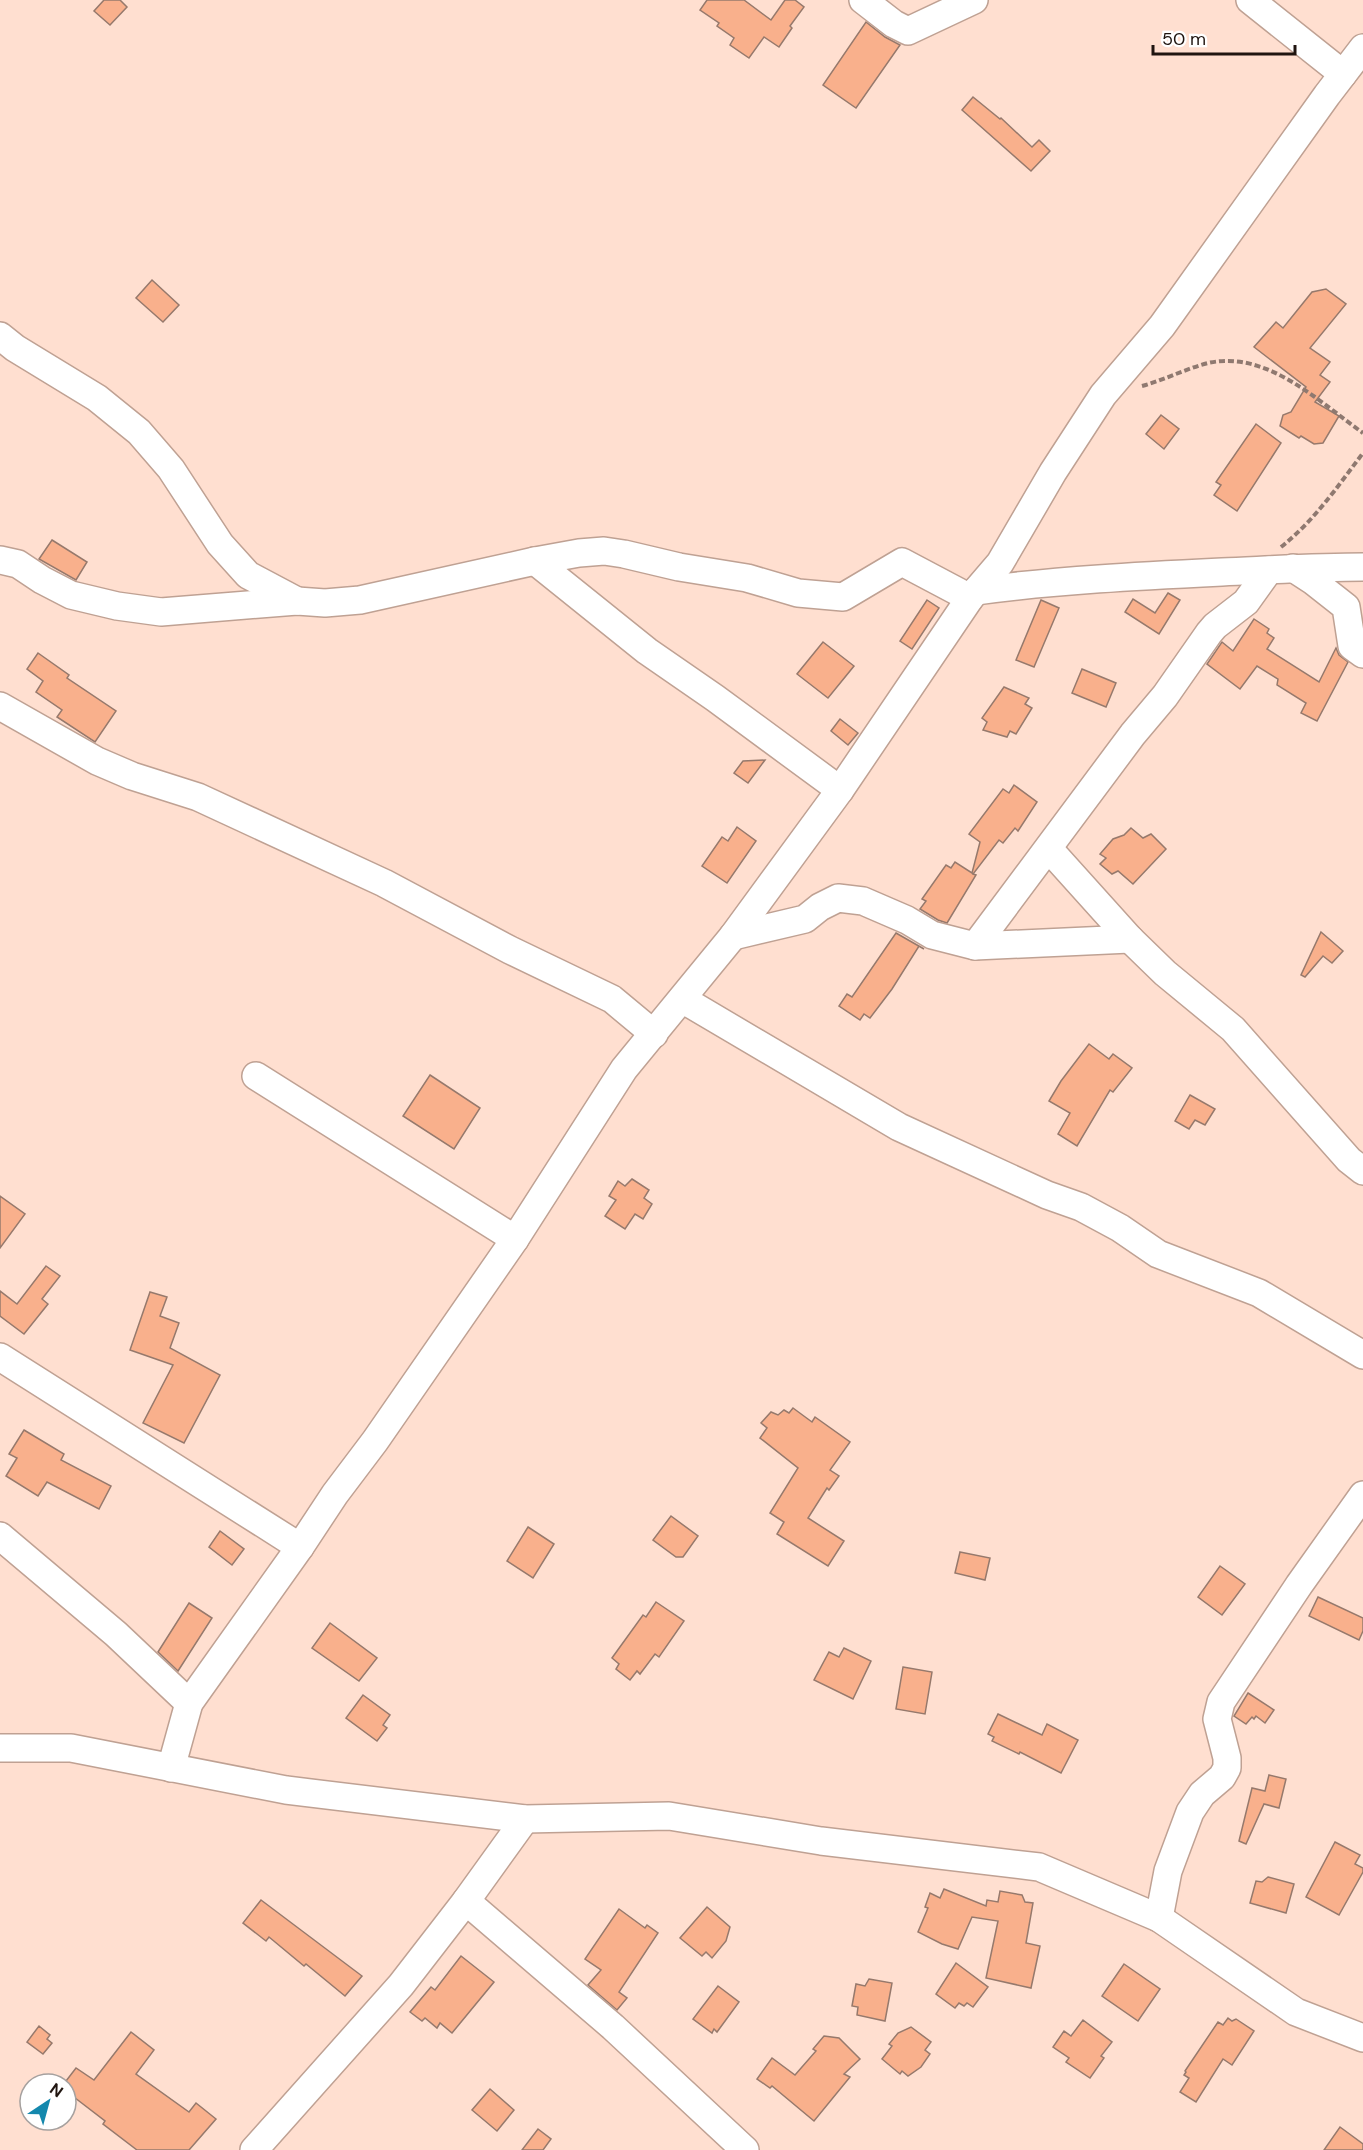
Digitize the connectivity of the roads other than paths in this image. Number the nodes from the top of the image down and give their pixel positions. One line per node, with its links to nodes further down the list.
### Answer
1 (863, 0): 2 (street)
2 (974, 0)
3 (1250, 0): 5 (street)
4 (1363, 48): 5 (street)
5 (1343, 74): 11 (street)
6 (0, 336): 12 (street)
7 (0, 560): 12 (street)
8 (535, 561): 11 (street); 12 (street); 15 (street)
9 (1363, 567): 10 (street)
10 (1271, 570): 11 (street); 13 (street); 16 (street)
11 (973, 595): 15 (street)
12 (297, 601)
13 (1363, 654)
14 (0, 706): 21 (street)
15 (840, 790): 17 (street)
16 (1049, 849): 18 (street); 19 (street)
17 (733, 936): 19 (street); 20 (street)
18 (1130, 939): 19 (street); 23 (street)
19 (975, 946)
20 (682, 999): 21 (street); 25 (street)
21 (654, 1034): 24 (street)
22 (256, 1076): 24 (street)
23 (1363, 1171)
24 (515, 1239): 29 (street)
25 (1363, 1355)
26 (0, 1357): 29 (street)
27 (1363, 1496): 35 (street)
28 (0, 1536): 30 (street)
29 (300, 1547): 30 (street)
30 (189, 1703): 32 (street)
31 (0, 1748): 32 (street)
32 (171, 1768): 33 (street)
33 (525, 1819): 34 (street); 35 (street)
34 (466, 1900): 37 (street); 38 (street)
35 (1159, 1918): 36 (street)
36 (1363, 2038)
37 (254, 2150)
38 (746, 2150)

